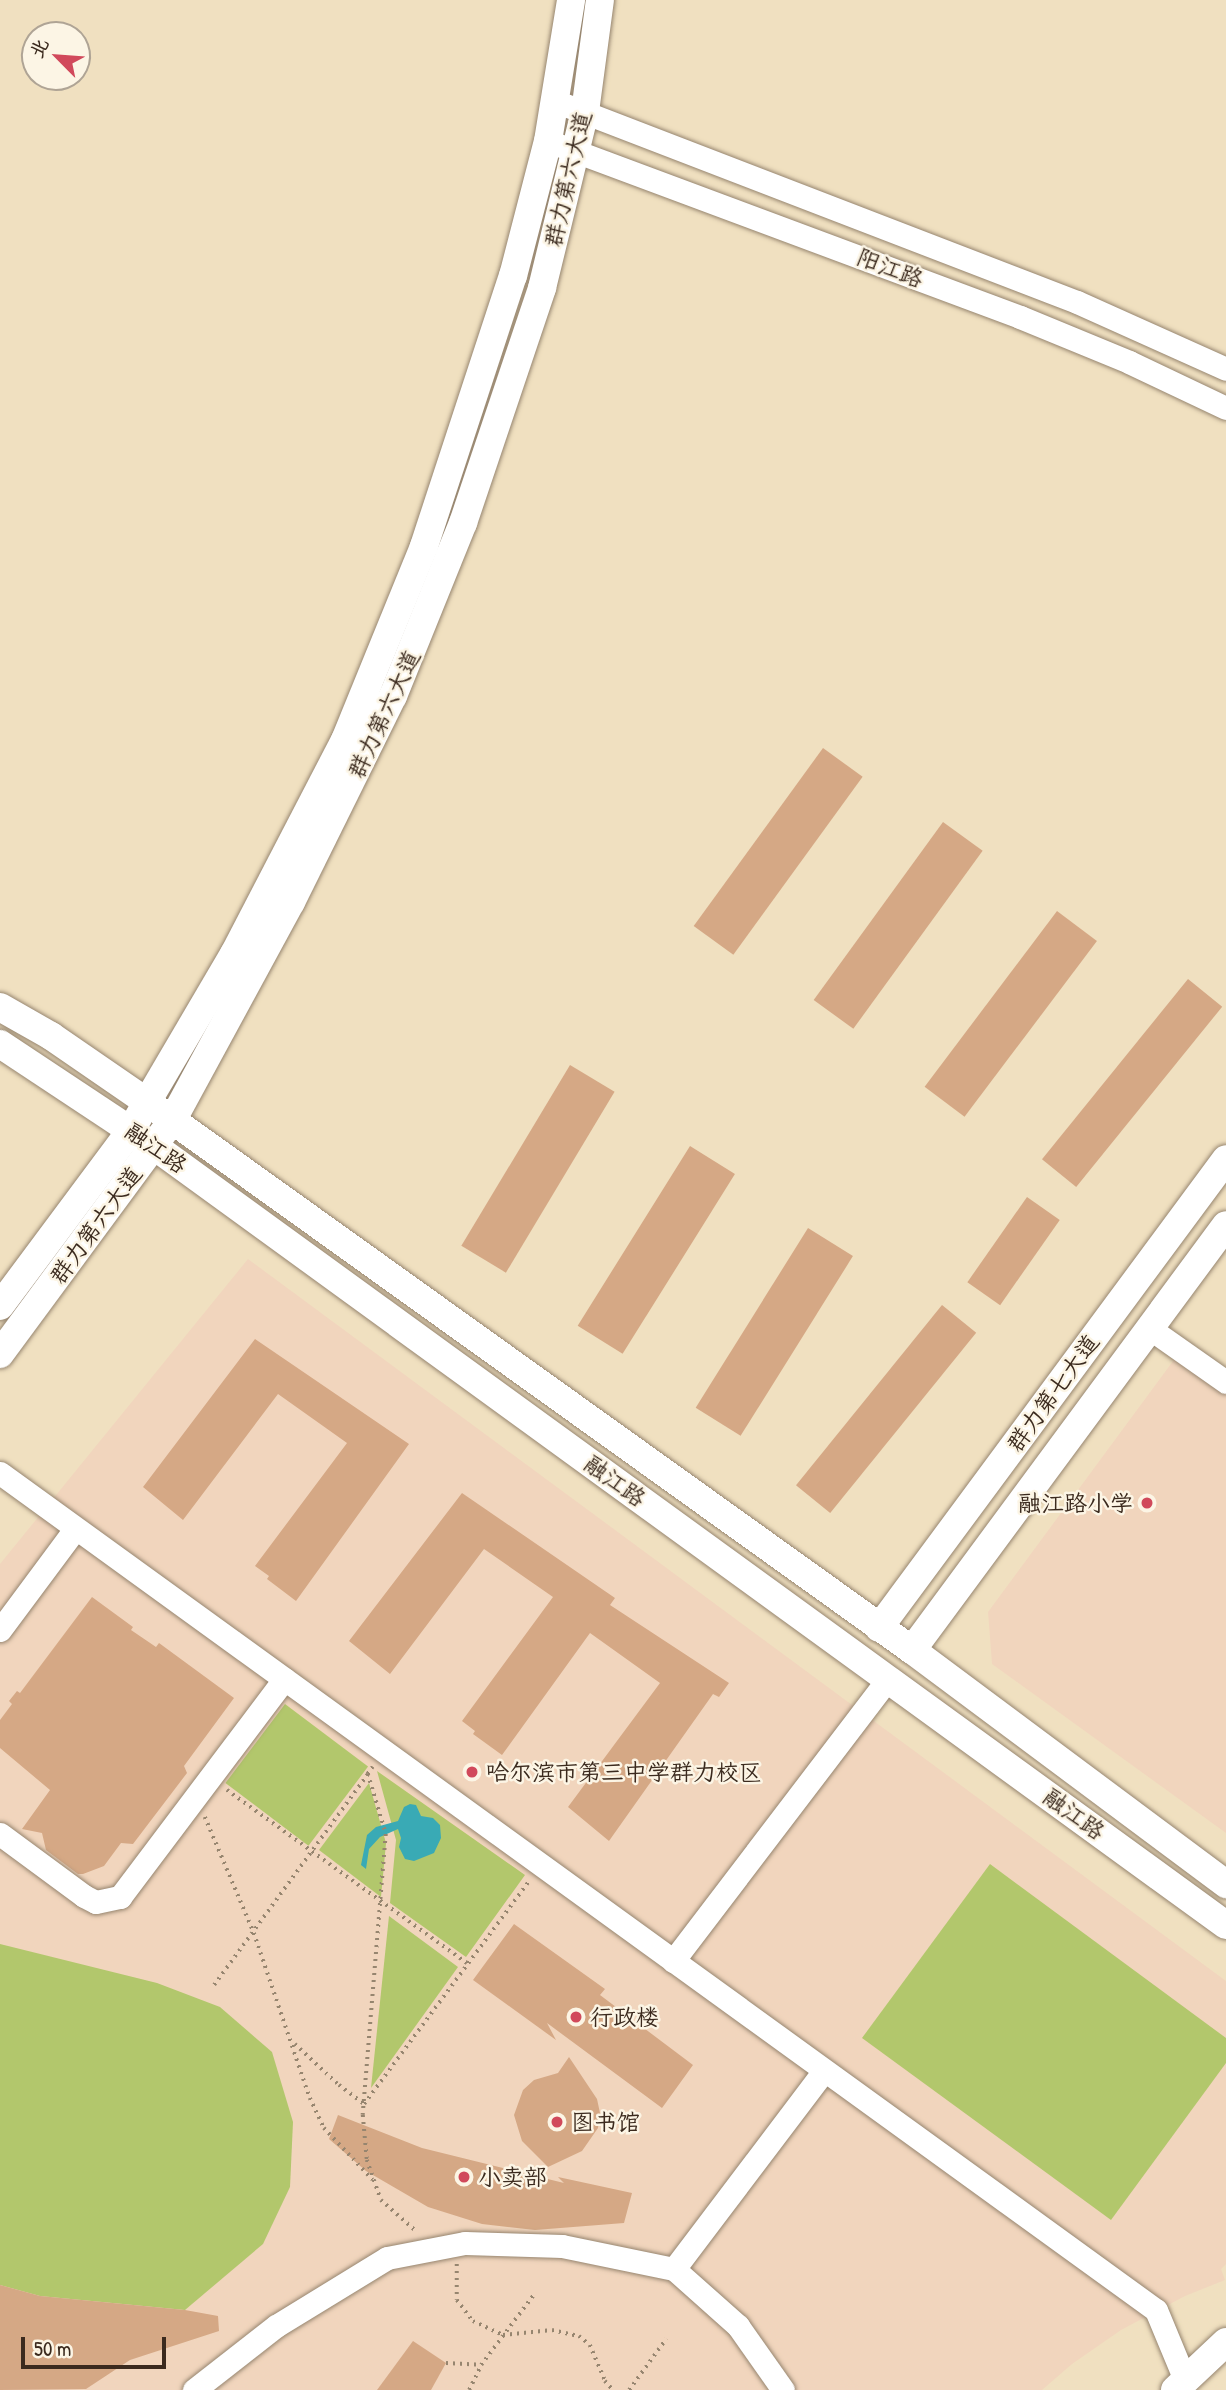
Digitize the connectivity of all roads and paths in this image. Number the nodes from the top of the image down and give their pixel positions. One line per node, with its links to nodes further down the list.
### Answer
1 (571, 0): 3 (main road, 群力第六大道)
2 (600, 0): 4 (main road, 群力第六大道)
3 (555, 101): 4 (street, 阳江路); 5 (main road, 群力第六大道)
4 (585, 112): 6 (main road, 群力第六大道); 7 (street, 阳江路)
5 (548, 141): 6 (street, 阳江路); 11 (main road, 群力第六大道)
6 (577, 151): 8 (street, 阳江路); 12 (main road, 群力第六大道)
7 (1226, 369)
8 (1226, 408)
9 (0, 1007): 11 (main road, 融江路)
10 (0, 1044): 13 (main road, 融江路)
11 (147, 1102): 12 (main road, 融江路); 13 (main road, 群力第六大道)
12 (172, 1121): 14 (main road, 群力第六大道); 23 (main road, 融江路)
13 (131, 1129): 14 (main road, 融江路); 17 (main road, 群力第六大道)
14 (154, 1146): 19 (main road, 群力第六大道); 27 (main road, 融江路)
15 (1226, 1159): 23 (main road, 群力第七大道)
16 (1226, 1225): 18 (main road, 群力第七大道)
17 (0, 1306)
18 (1152, 1330): 20 (street); 25 (main road, 群力第七大道)
19 (0, 1354)
20 (1226, 1382)
21 (0, 1474): 22 (street)
22 (75, 1529): 24 (street); 26 (street)
23 (880, 1628): 25 (main road, 融江路)
24 (0, 1630)
25 (912, 1650): 35 (main road, 融江路)
26 (284, 1679): 28 (street); 30 (street)
27 (888, 1679): 37 (main road, 融江路); 39 (street)
28 (385, 1751): 29 (path); 34 (street)
29 (368, 1774): 33 (path); 36 (path)
30 (211, 1778): 31 (street); 33 (path)
31 (197, 1797): 32 (street); 38 (path)
32 (0, 1834)
33 (312, 1851): 36 (path); 38 (path)
34 (542, 1865): 39 (street); 40 (path)
35 (1226, 1884)
36 (382, 1902): 40 (path); 44 (path)
37 (1226, 1925)
38 (254, 1933): 41 (path); 42 (path)
39 (673, 1961): 43 (street)
40 (468, 1964): 44 (path)
41 (214, 1985)
42 (292, 2042): 44 (path); 45 (path)
43 (824, 2071): 47 (street); 54 (street)
44 (364, 2104): 45 (path)
45 (375, 2182): 46 (path)
46 (443, 2247): 47 (street); 49 (path); 55 (street)
47 (674, 2269): 59 (street)
48 (535, 2293): 49 (path)
49 (503, 2335): 53 (path); 57 (path)
50 (666, 2339): 58 (path)
51 (1226, 2342): 54 (main road)
52 (446, 2363): 53 (path)
53 (481, 2365): 56 (path)
54 (1180, 2385)
55 (194, 2390)
56 (469, 2390)
57 (613, 2390)
58 (629, 2390)
59 (783, 2390)

